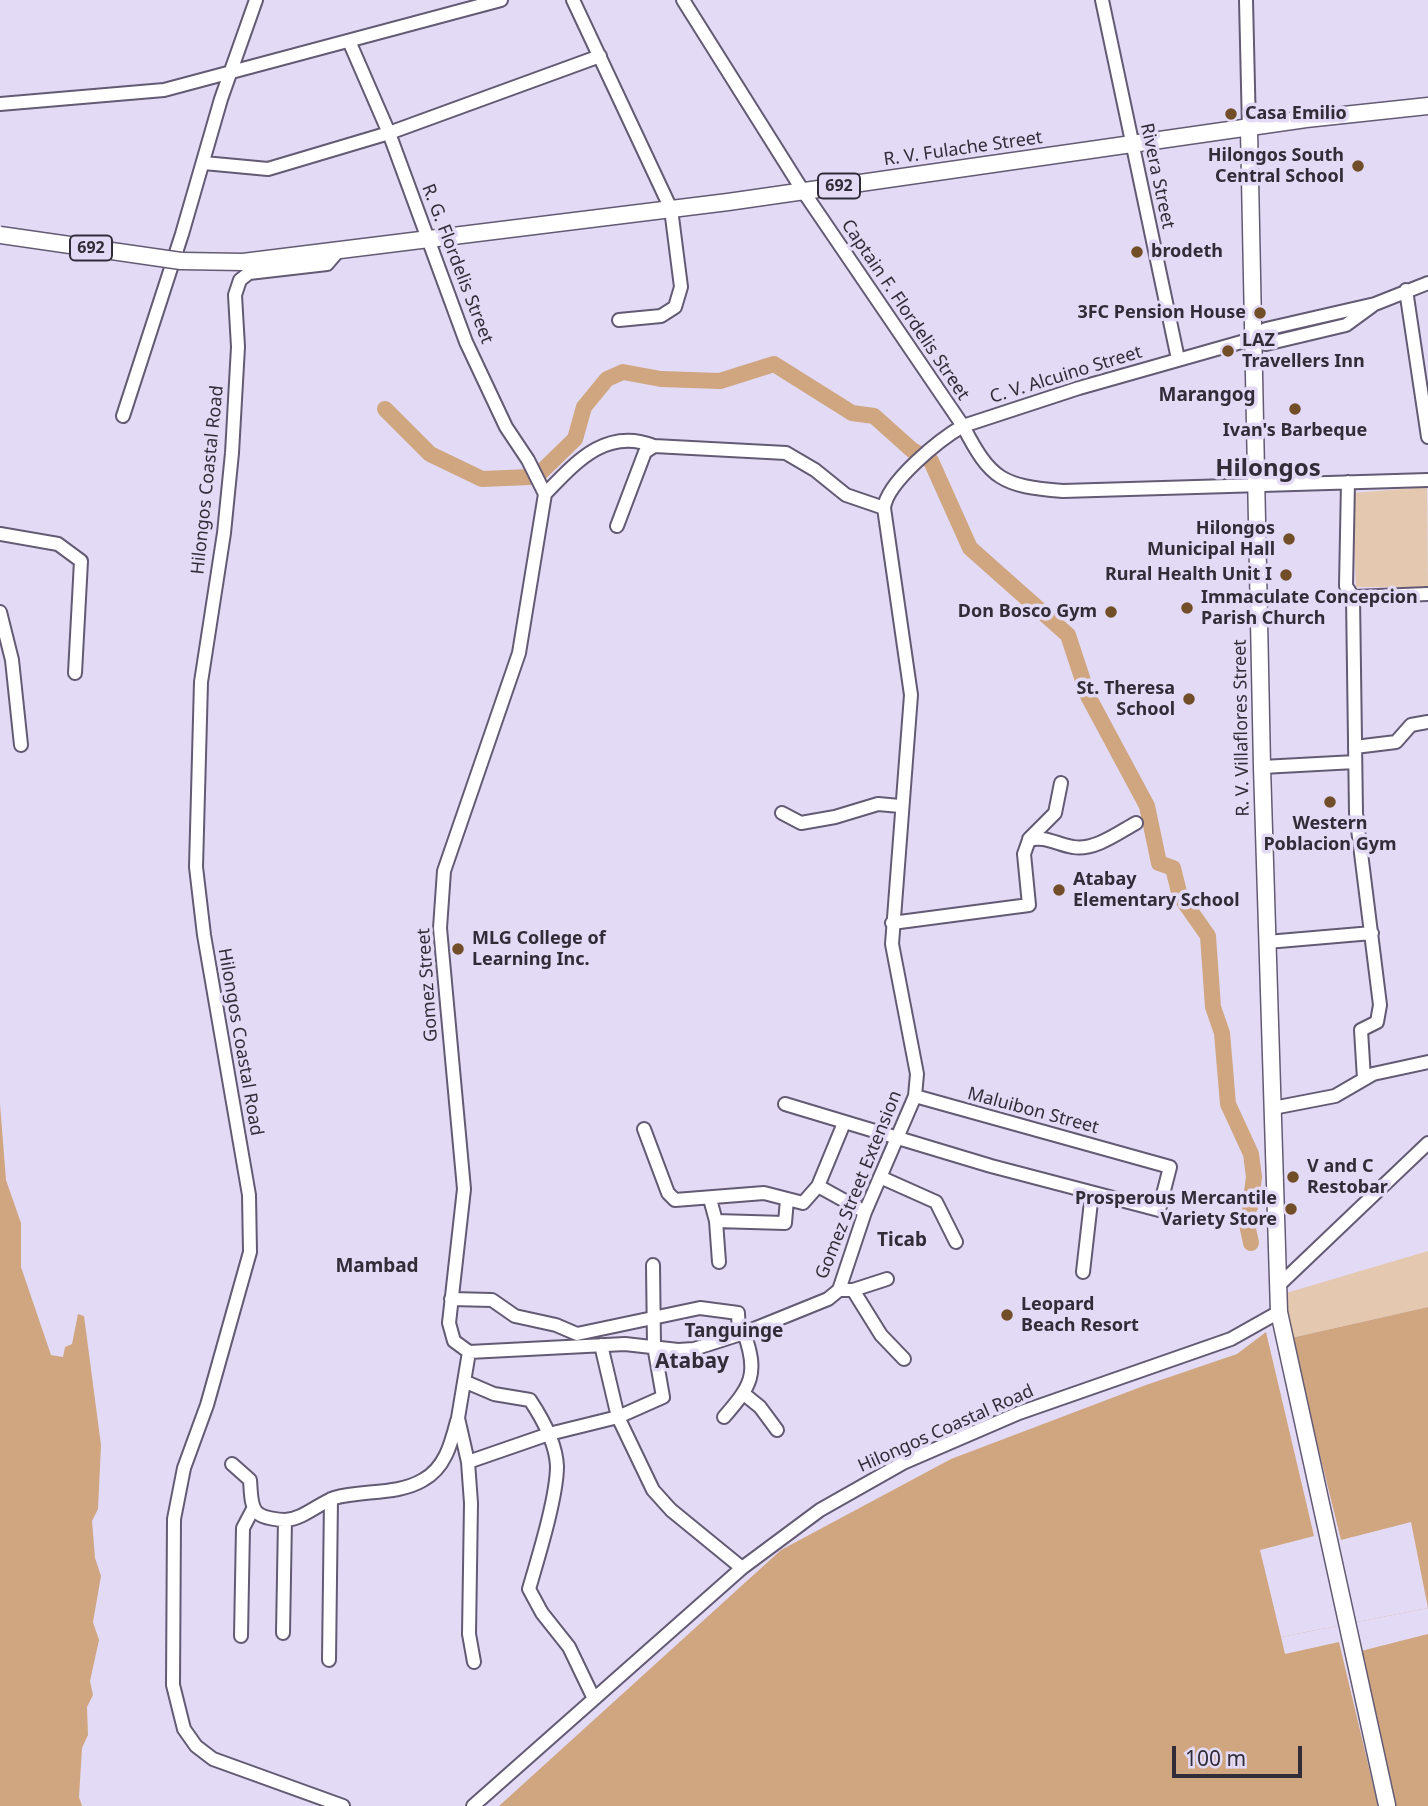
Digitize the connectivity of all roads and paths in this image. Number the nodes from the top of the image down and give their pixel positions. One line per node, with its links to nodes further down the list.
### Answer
1 (256, 0): 9 (street)
2 (501, 0): 7 (street)
3 (573, 0): 8 (street)
4 (683, 0): 16 (street, Captain F. Flordelis Street)
5 (1102, 0): 14 (street, Rivera Street)
6 (1246, 0): 12 (street, R. V. Villaflores Street)
7 (349, 41): 9 (street); 13 (street, R. G. Flordelis Street)
8 (600, 56): 13 (street); 17 (street)
9 (232, 70): 10 (street); 15 (street)
10 (0, 104)
11 (1428, 106): 12 (main road, R. V. Fulache Street / 692)
12 (1249, 129): 14 (main road, R. V. Fulache Street / 692); 24 (main road, R. V. Villaflores Street)
13 (389, 134): 15 (street); 19 (street, R. G. Flordelis Street)
14 (1133, 145): 16 (main road, R. V. Fulache Street / 692); 25 (street, Rivera Street)
15 (204, 163): 26 (street)
16 (803, 191): 17 (main road, R. V. Fulache Street / 692); 27 (street, Captain F. Flordelis Street)
17 (671, 209): 19 (main road, R. V. Fulache Street / 692); 23 (street)
18 (0, 235): 20 (main road, 692, bridge)
19 (428, 239): 20 (main road, R. V. Fulache Street / 692); 33 (street, R. G. Flordelis Street)
20 (338, 251): 105 (street, Hilongos Coastal Road)
21 (1428, 283): 22 (street, C. V. Alcuino Street)
22 (1406, 290): 24 (street, C. V. Alcuino Street); 28 (street)
23 (619, 320)
24 (1252, 339): 25 (street, C. V. Alcuino Street); 32 (main road, R. V. Villaflores Street)
25 (1178, 359): 27 (street, C. V. Alcuino Street)
26 (123, 416)
27 (963, 426): 32 (street, Captain F. Flordelis Street); 34 (street, C. V. Alcuino Street)
28 (1428, 437)
29 (654, 446): 33 (street); 34 (street); 35 (street)
30 (1428, 480): 31 (street, Captain F. Flordelis Street)
31 (1348, 482): 32 (street, Captain F. Flordelis Street); 38 (street)
32 (1255, 485): 45 (main road, R. V. Villaflores Street)
33 (545, 494): 78 (street, Gomez Street)
34 (884, 508): 47 (street, Gomez Street Extension)
35 (617, 526)
36 (0, 534): 40 (street)
37 (1428, 594): 38 (street)
38 (1353, 597): 43 (street)
39 (0, 612): 42 (street)
40 (75, 673)
41 (1428, 722): 43 (street)
42 (21, 745)
43 (1355, 747): 44 (street)
44 (1355, 762): 45 (street); 52 (street)
45 (1262, 767): 53 (main road, R. V. Villaflores Street)
46 (1061, 783): 50 (street)
47 (900, 806): 48 (street); 51 (street, Gomez Street Extension)
48 (782, 813)
49 (1136, 823): 50 (street)
50 (1029, 840): 51 (street)
51 (892, 923): 56 (street, Gomez Street Extension)
52 (1371, 933): 53 (street); 55 (street)
53 (1267, 942): 58 (main road, R. V. Villaflores Street)
54 (1428, 1062): 55 (street)
55 (1364, 1079): 58 (street)
56 (915, 1096): 61 (street, Gomez Street Extension); 65 (street, Maluibon Street)
57 (785, 1104): 59 (street)
58 (1273, 1108): 75 (main road, R. V. Villaflores Street)
59 (844, 1123): 61 (street); 64 (street)
60 (644, 1129): 66 (street)
61 (900, 1136): 63 (street, Gomez Street Extension); 65 (street)
62 (1428, 1143): 75 (street)
63 (880, 1177): 68 (street, Gomez Street Extension); 70 (street)
64 (818, 1186): 67 (street); 68 (street)
65 (1092, 1193): 73 (street)
66 (710, 1199): 67 (street); 69 (street)
67 (787, 1199): 69 (street)
68 (865, 1212): 76 (street, Gomez Street Extension)
69 (716, 1221): 71 (street)
70 (956, 1242)
71 (719, 1262)
72 (653, 1265): 80 (street)
73 (1083, 1272)
74 (887, 1279): 77 (street)
75 (1278, 1286): 79 (main road, R. V. Villaflores Street)
76 (839, 1290): 77 (street); 81 (street, Gomez Street Extension)
77 (853, 1290): 85 (street)
78 (452, 1299): 80 (street); 84 (street, Gomez Street)
79 (1279, 1312): 98 (street, Hilongos Coastal Road); 104 (main road, R. V. Villaflores Street)
80 (652, 1320): 81 (street); 83 (street)
81 (742, 1334): 83 (street, Gomez Street Extension); 87 (street)
82 (601, 1345): 83 (street, Gomez Street Extension); 84 (street, Gomez Street Extension); 89 (street)
83 (654, 1346): 89 (street)
84 (469, 1352): 86 (street)
85 (904, 1359)
86 (466, 1382): 88 (street); 92 (street)
87 (744, 1394): 90 (street); 91 (street)
88 (458, 1418): 93 (street); 95 (street)
89 (618, 1418): 92 (street); 98 (street)
90 (724, 1418)
91 (777, 1430)
92 (549, 1434): 93 (street); 103 (street)
93 (468, 1462): 102 (street)
94 (232, 1464): 96 (street)
95 (331, 1499): 97 (street); 101 (street)
96 (253, 1509): 97 (street); 100 (street)
97 (285, 1520): 99 (street)
98 (742, 1568): 103 (street, Hilongos Coastal Road)
99 (283, 1633)
100 (241, 1636)
101 (329, 1660)
102 (474, 1662)
103 (594, 1699): 106 (street, Hilongos Coastal Road)
104 (1387, 1805)
105 (344, 1806)
106 (473, 1806)

